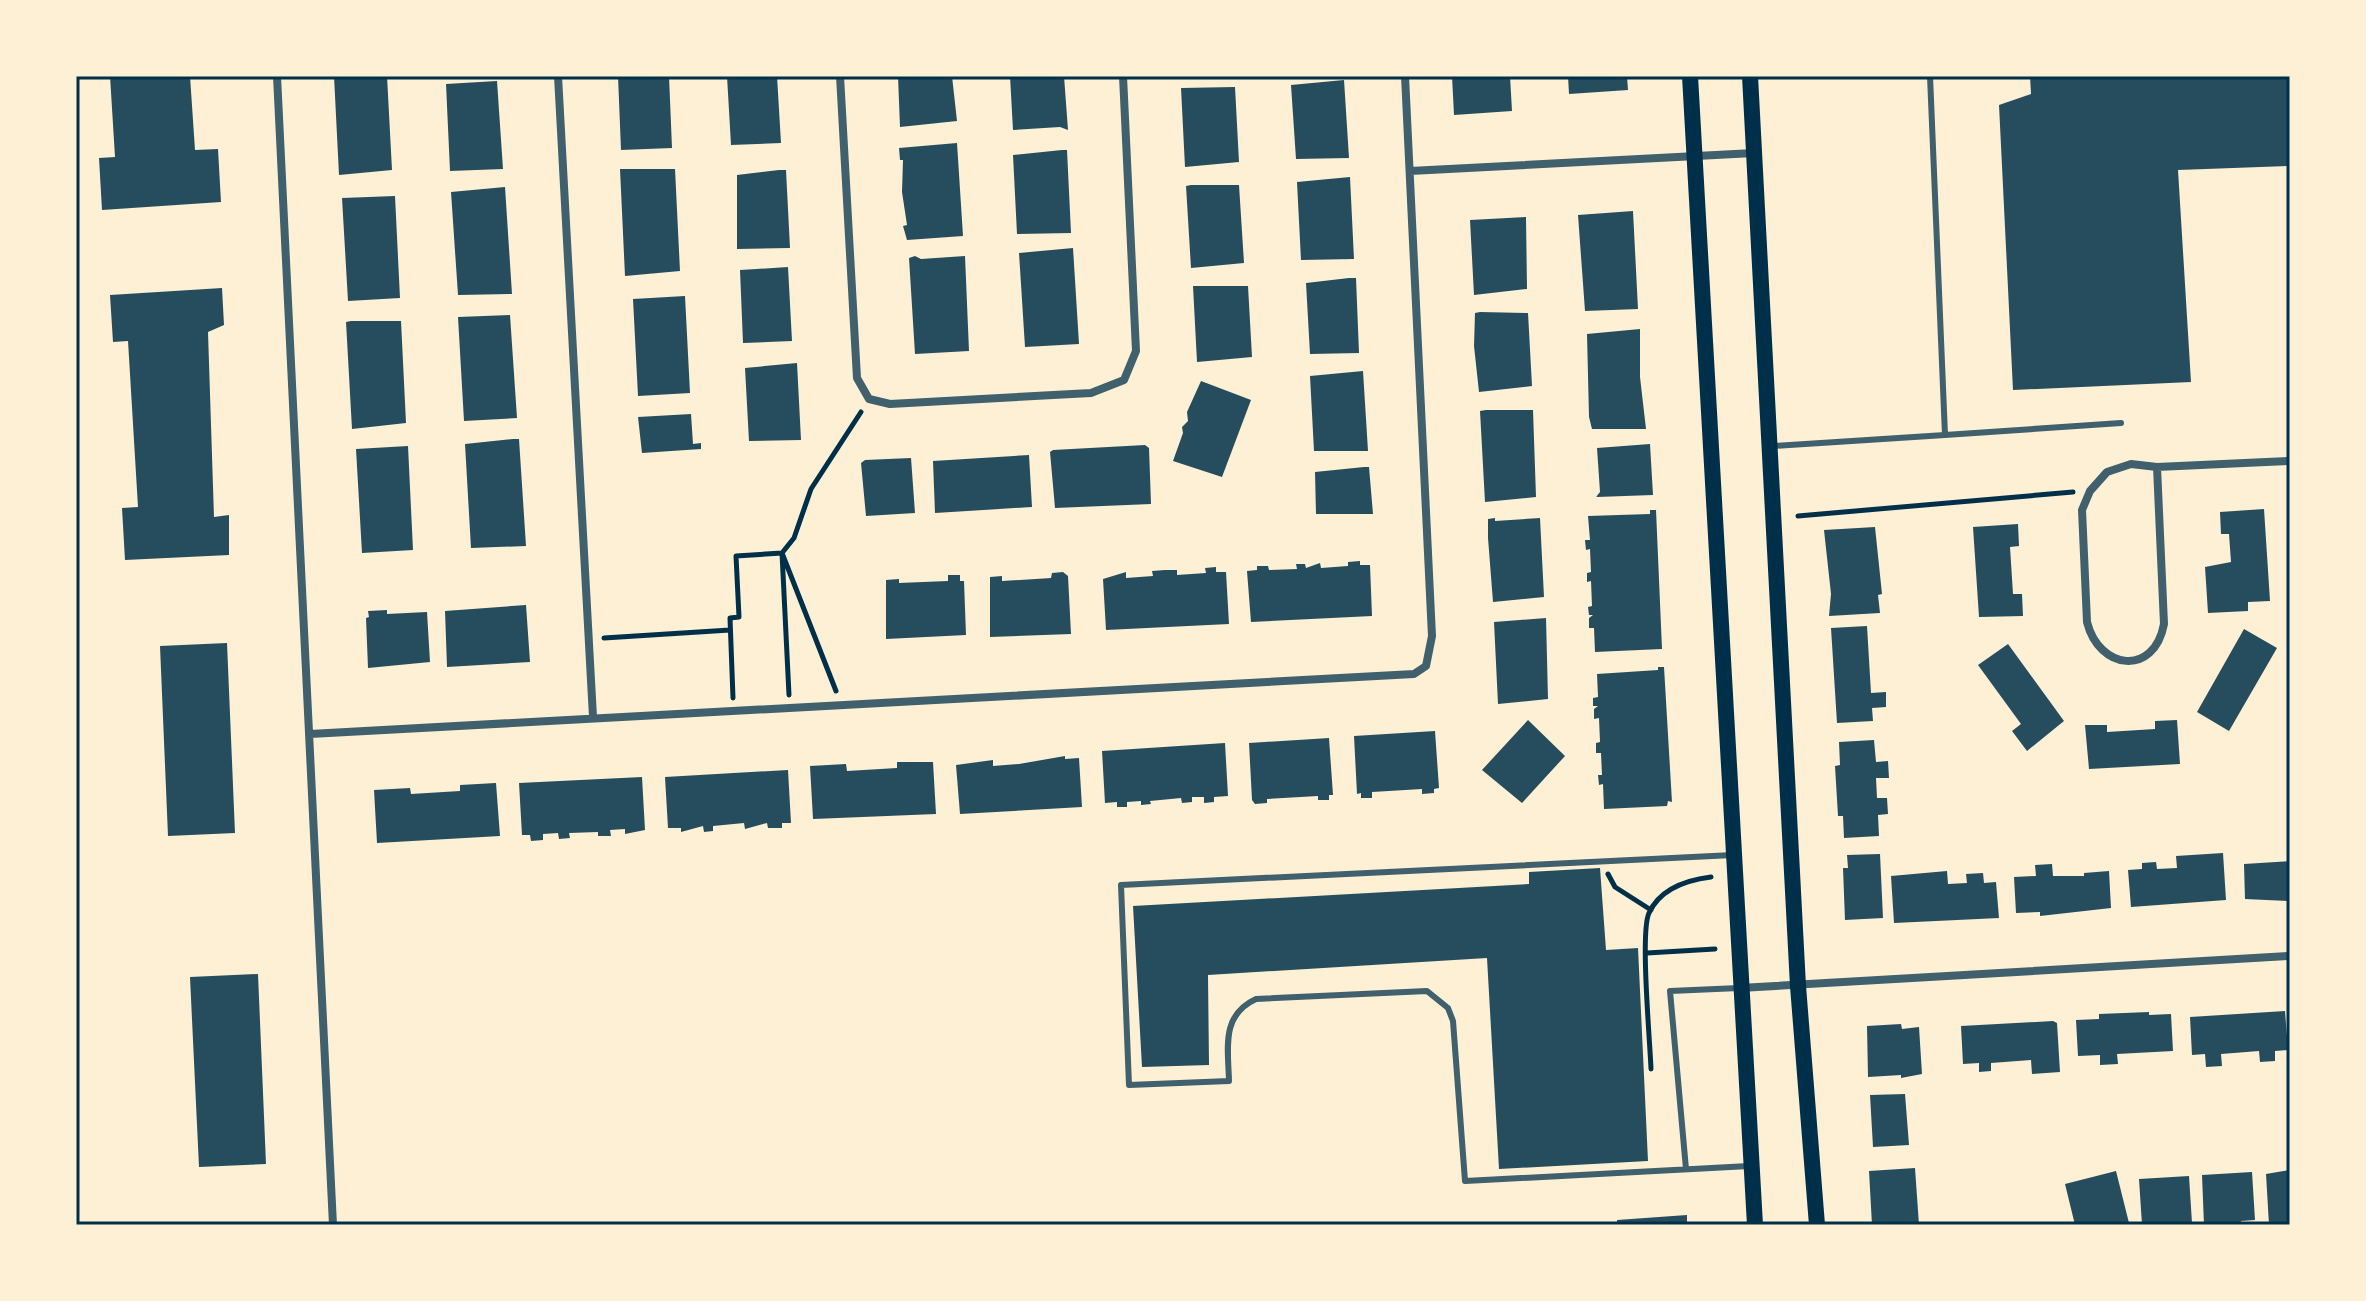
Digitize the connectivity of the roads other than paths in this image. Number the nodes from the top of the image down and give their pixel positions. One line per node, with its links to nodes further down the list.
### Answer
1 (277, 76): 18 (street)
2 (558, 76): 17 (street)
3 (840, 76): 4 (street)
4 (1123, 76)
5 (1405, 76): 11 (street)
6 (1690, 76): 10 (main road)
7 (1750, 76): 9 (main road)
8 (1930, 76): 13 (lane)
9 (1754, 153): 10 (street); 14 (main road)
10 (1695, 158): 11 (street); 19 (main road)
11 (1410, 171): 17 (street)
12 (2121, 423): 13 (lane)
13 (1945, 435): 14 (lane)
14 (1769, 447): 21 (main road)
15 (2290, 461): 16 (street)
16 (2157, 467): 16 (street)
17 (593, 717): 18 (street)
18 (310, 734): 25 (street)
19 (1733, 855): 22 (main road); 24 (lane)
20 (2290, 956): 21 (street)
21 (1798, 986): 22 (street); 27 (main road)
22 (1740, 988): 23 (main road); 24 (lane)
23 (1752, 1166): 24 (lane); 26 (main road)
24 (1686, 1169)
25 (333, 1225)
26 (1755, 1225)
27 (1817, 1225)

